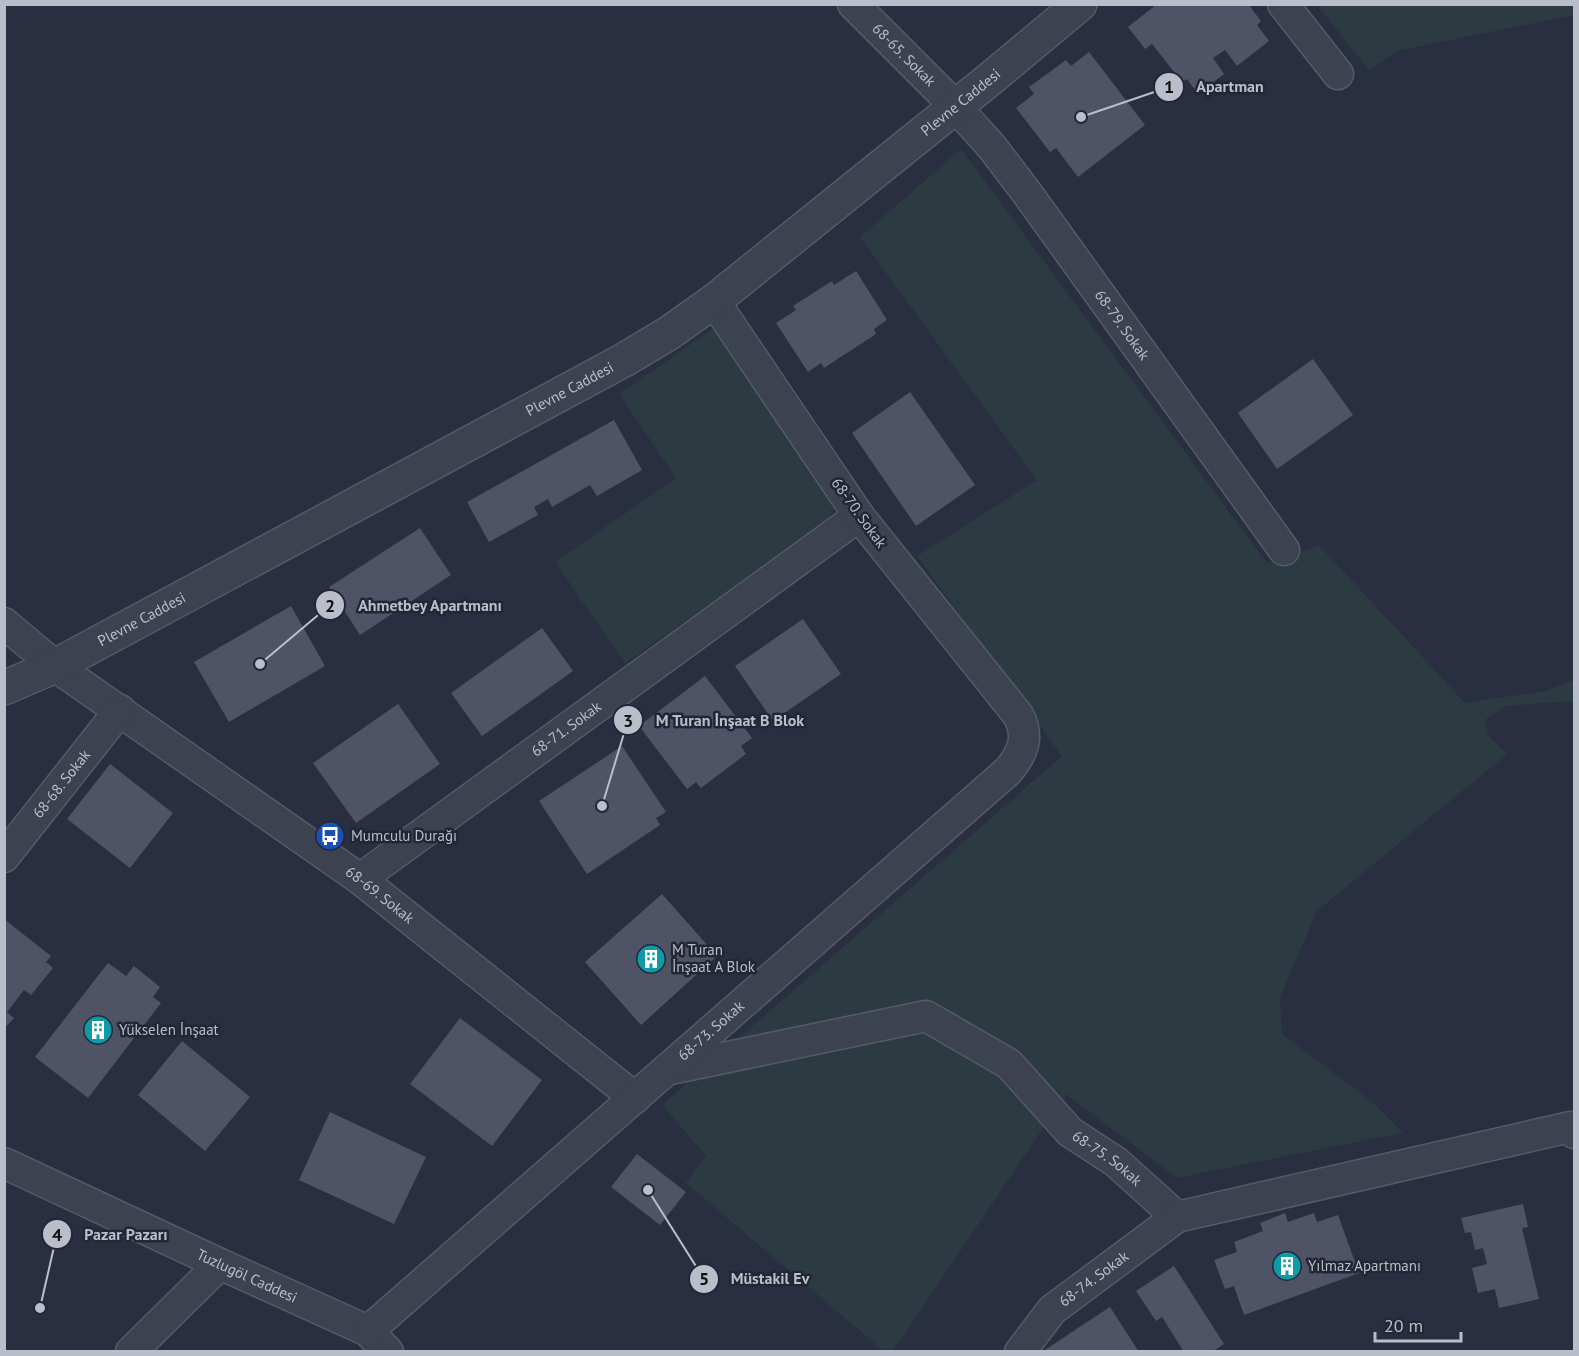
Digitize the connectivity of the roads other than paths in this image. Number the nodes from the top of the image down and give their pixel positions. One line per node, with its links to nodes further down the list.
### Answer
1 (853, 4): 5 (street, 68-65. Sokak)
2 (1080, 4): 5 (street, Plevne Caddesi)
3 (1282, 4): 4 (street)
4 (1338, 74)
5 (955, 106): 6 (street, Plevne Caddesi); 8 (street, 68-79. Sokak)
6 (714, 301): 7 (street, 68-70. Sokak); 10 (street, Plevne Caddesi)
7 (859, 516): 13 (street, 68-70. Sokak); 15 (street, 68-71. Sokak)
8 (1284, 550)
9 (4, 623): 10 (street, 68-69. Sokak)
10 (55, 666): 11 (street, Plevne Caddesi); 12 (street, 68-69. Sokak)
11 (4, 688)
12 (120, 710): 14 (street, 68-68. Sokak); 15 (street, 68-69. Sokak)
13 (1018, 715): 16 (street, 68-73. Sokak)
14 (4, 857)
15 (360, 879): 17 (street, 68-69. Sokak)
16 (667, 1069): 17 (street, 68-73. Sokak); 20 (street, 68-75. Sokak)
17 (634, 1098): 22 (street, 68-73. Sokak)
18 (1572, 1130): 20 (street)
19 (4, 1163): 21 (street, Tuzlugöl Caddesi)
20 (1177, 1217): 24 (street, 68-74. Sokak)
21 (220, 1264): 22 (street, Tuzlugöl Caddesi); 23 (street)
22 (378, 1341)
23 (131, 1352)
24 (1020, 1352)

